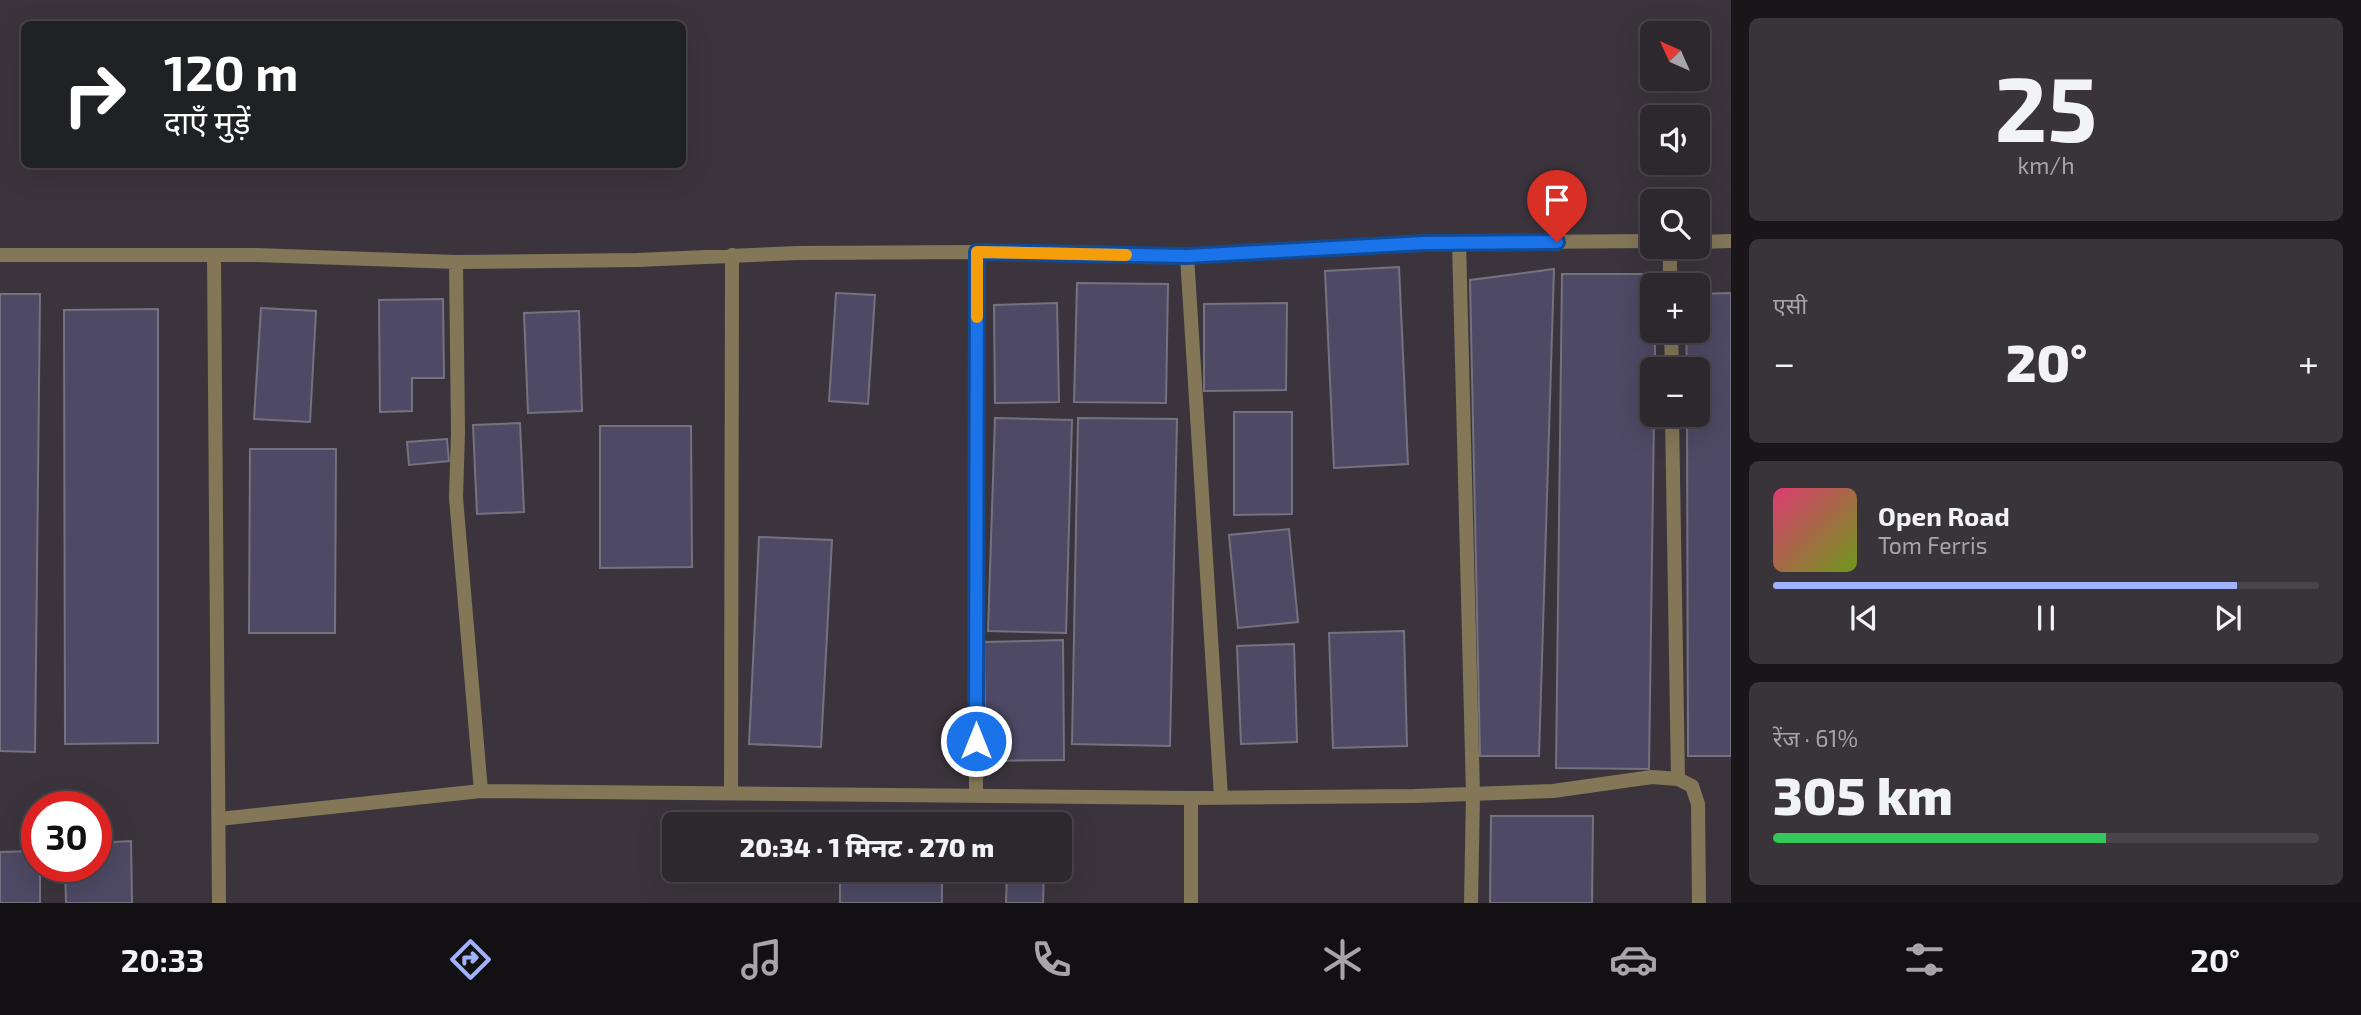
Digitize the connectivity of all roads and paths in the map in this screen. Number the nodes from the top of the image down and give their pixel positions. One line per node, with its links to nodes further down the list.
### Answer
1 (1640, 241): 3 (street)
2 (1731, 241): 4 (street)
3 (1459, 242): 9 (street); 15 (street)
4 (1710, 242)
5 (977, 252): 8 (street); 9 (street); 16 (street)
6 (0, 255): 7 (street)
7 (214, 255): 10 (street); 19 (street)
8 (732, 256): 10 (street); 14 (street)
9 (1187, 256): 18 (street)
10 (457, 262): 13 (street)
11 (1672, 427): 12 (street)
12 (1678, 779): 15 (street); 23 (street)
13 (481, 791): 14 (street); 19 (street)
14 (732, 793): 16 (street)
15 (1473, 794): 18 (street); 22 (street)
16 (976, 795): 17 (street)
17 (1191, 797): 18 (street); 21 (street)
18 (1221, 797)
19 (219, 819): 20 (street)
20 (219, 903)
21 (1191, 903)
22 (1471, 903)
23 (1699, 903)

